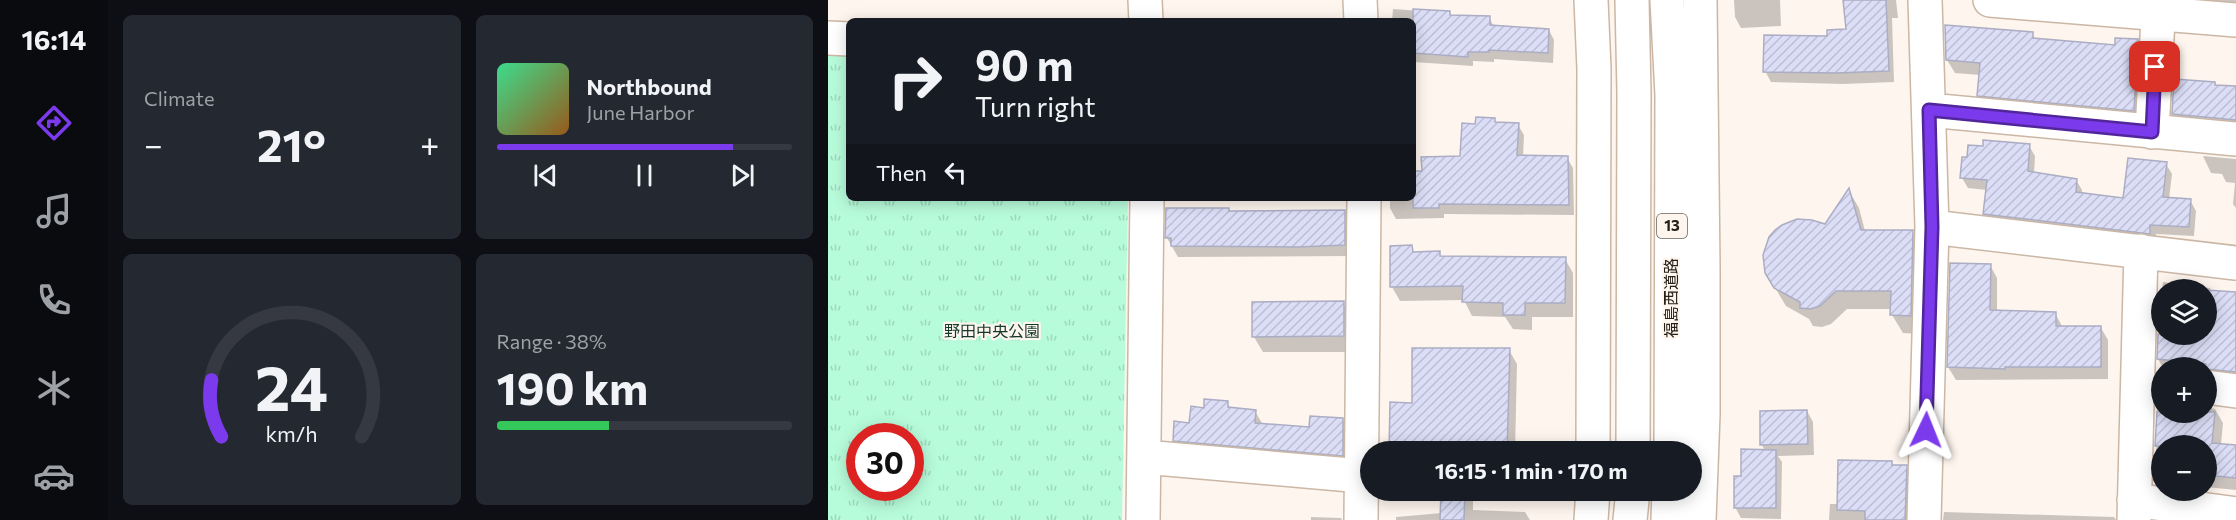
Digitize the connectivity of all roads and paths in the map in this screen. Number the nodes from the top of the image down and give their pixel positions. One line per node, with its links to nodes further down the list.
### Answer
1 (1145, 0): 11 (main road)
2 (1360, 0): 12 (main road)
3 (1590, 0): 27 (main road)
4 (1632, 0): 28 (main road, 13)
5 (1667, 0): 29 (main road, 福島西道路 / 13)
6 (1700, 0): 43 (main road)
7 (1925, 0): 15 (main road)
8 (1990, 0): 9 (main road)
9 (2158, 7): 10 (main road); 16 (main road)
10 (2226, 13)
11 (1146, 18)
12 (1361, 18)
13 (828, 38): 14 (main road)
14 (846, 39)
15 (1929, 110): 16 (main road); 20 (main road)
16 (2152, 132): 17 (main road)
17 (2236, 140)
18 (1147, 201): 30 (main road)
19 (1364, 201): 26 (main road)
20 (1932, 227): 21 (main road); 44 (main road)
21 (2141, 251): 22 (main road); 23 (main road)
22 (2236, 263)
23 (2149, 380): 36 (main road)
24 (2217, 388): 25 (main road)
25 (2236, 391)
26 (1362, 441)
27 (1593, 441)
28 (1633, 441)
29 (1671, 441)
30 (1144, 457): 31 (main road); 38 (main road)
31 (1360, 476)
32 (1361, 501): 39 (main road)
33 (1592, 501): 40 (main road)
34 (1632, 501): 41 (main road)
35 (1669, 501): 42 (main road)
36 (2134, 510): 37 (main road)
37 (2236, 514)
38 (1143, 520)
39 (1360, 520)
40 (1591, 520)
41 (1630, 520)
42 (1668, 520)
43 (1700, 520)
44 (1924, 520)

